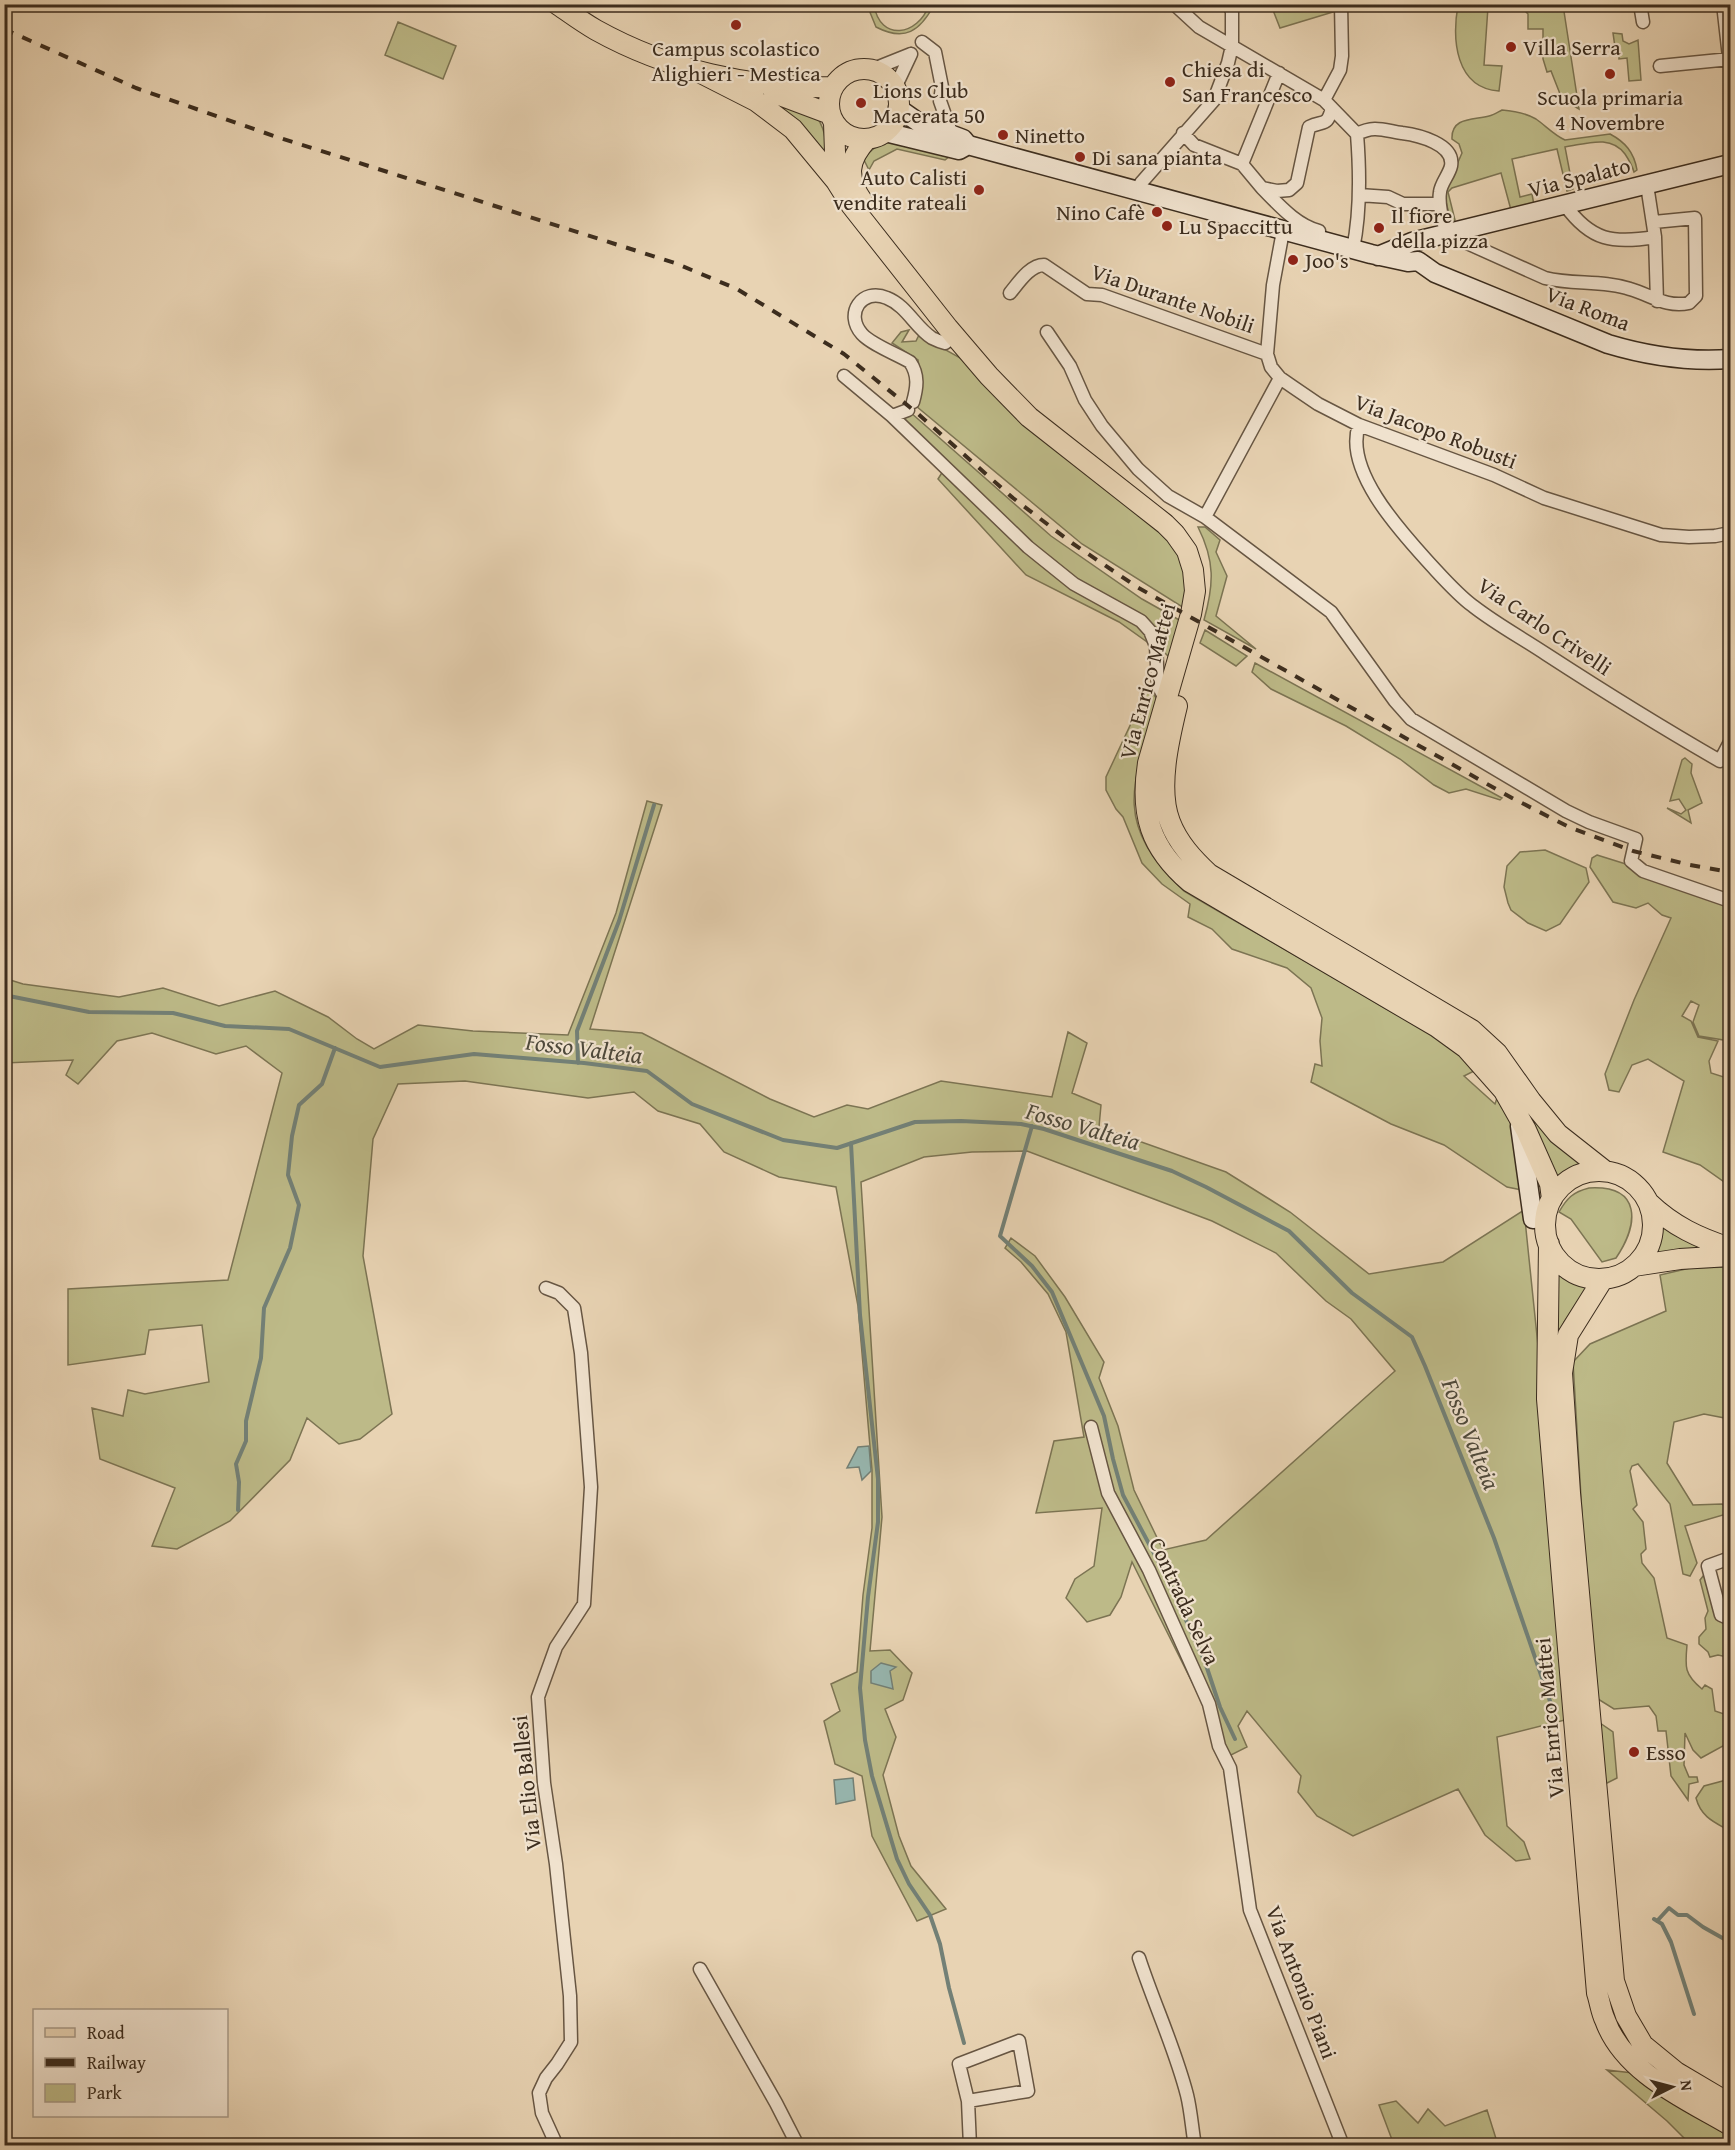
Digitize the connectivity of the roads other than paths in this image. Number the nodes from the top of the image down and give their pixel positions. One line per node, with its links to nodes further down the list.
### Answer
1 (557, 4): 13 (main road, Via Roma)
2 (1174, 4): 9 (street)
3 (1229, 4): 9 (street)
4 (1640, 4): 7 (street)
5 (1723, 4): 10 (street)
6 (1340, 7): 18 (street)
7 (1643, 22)
8 (922, 42): 23 (street)
9 (1232, 46): 14 (street); 21 (street)
10 (1730, 60): 11 (street)
11 (1660, 66)
12 (871, 70): 16 (main road); 17 (main road); 17 (street)
13 (699, 72): 15 (main road, Via Roma); 28 (main road, Via Enrico Mattei)
14 (1280, 73): 18 (street); 26 (street)
15 (749, 83): 16 (main road, Via Roma); 20 (main road, Via Roma)
16 (833, 87): 20 (main road)
17 (895, 88): 19 (main road)
18 (1328, 104): 22 (street); 30 (street)
19 (898, 108): 23 (main road, Via Roma); 24 (main road)
20 (832, 118): 24 (main road, Via Roma); 28 (main road)
21 (1183, 134): 26 (street); 31 (street)
22 (1357, 134): 32 (street); 33 (street)
23 (952, 135): 25 (main road, Via Roma)
24 (876, 136): 25 (main road, Via Roma); 59 (main road, Via Enrico Mattei)
25 (968, 145): 31 (main road, Via Roma)
26 (1242, 164): 30 (street)
27 (1731, 164): 29 (main road, Via Spalato)
28 (836, 181): 46 (main road, Via Enrico Mattei)
29 (1647, 185): 34 (main road, Via Spalato); 35 (street)
30 (1262, 188): 39 (street)
31 (1139, 191): 36 (main road, Via Roma)
32 (1359, 195): 33 (street); 39 (street)
33 (1440, 204): 38 (street)
34 (1565, 205): 37 (street); 38 (main road, Via Spalato)
35 (1654, 222): 37 (street); 44 (street)
36 (1283, 231): 39 (main road, Via Roma); 47 (street)
37 (1656, 237): 44 (street)
38 (1439, 238): 40 (main road, Via Spalato); 41 (main road, Via Spalato); 42 (main road); 44 (street)
39 (1354, 245): 40 (main road, Via Roma)
40 (1378, 256): 41 (main road, Via Roma)
41 (1411, 261): 42 (main road, Via Roma)
42 (1435, 273): 48 (main road, Via Roma)
43 (1010, 292): 47 (street, Via Durante Nobili)
44 (1657, 301)
45 (1047, 332): 53 (street)
46 (954, 336): 51 (street); 55 (main road, Via Enrico Mattei)
47 (1268, 354): 50 (street, Via Jacopo Robusti)
48 (1731, 359)
49 (844, 376): 51 (street)
50 (1280, 378): 52 (street, Via Jacopo Robusti); 53 (street)
51 (892, 416): 55 (street)
52 (1359, 425): 54 (street, Via Jacopo Robusti); 56 (street, Via Carlo Crivelli)
53 (1205, 518): 57 (street)
54 (1731, 533)
55 (1168, 697): 58 (main road, Via Enrico Mattei)
56 (1731, 742)
57 (1731, 901)
58 (1518, 1115): 61 (main road); 61 (main road, Via Enrico Mattei)
59 (1605, 1171): 60 (main road); 61 (main road)
60 (1649, 1203): 63 (main road); 65 (main road)
61 (1545, 1212): 62 (main road); 67 (main road)
62 (1549, 1244): 65 (main road); 67 (main road, Via Enrico Mattei)
63 (1731, 1248)
64 (1731, 1256): 65 (main road)
65 (1619, 1273): 75 (main road, Via Enrico Mattei)
66 (546, 1288): 77 (street, Via Elio Ballesi)
67 (1547, 1399): 76 (main road, Via Enrico Mattei)
68 (1091, 1427): 71 (street, Contrada Selva)
69 (1731, 1558): 70 (street)
70 (1731, 1619)
71 (1234, 1795): 81 (street, Via Antonio Piani)
72 (1139, 1958): 80 (street)
73 (700, 1969): 78 (street)
74 (968, 2101): 74 (street); 79 (street)
75 (1731, 2104)
76 (1731, 2126)
77 (557, 2145)
78 (798, 2145)
79 (970, 2145)
80 (1195, 2145)
81 (1343, 2145)

